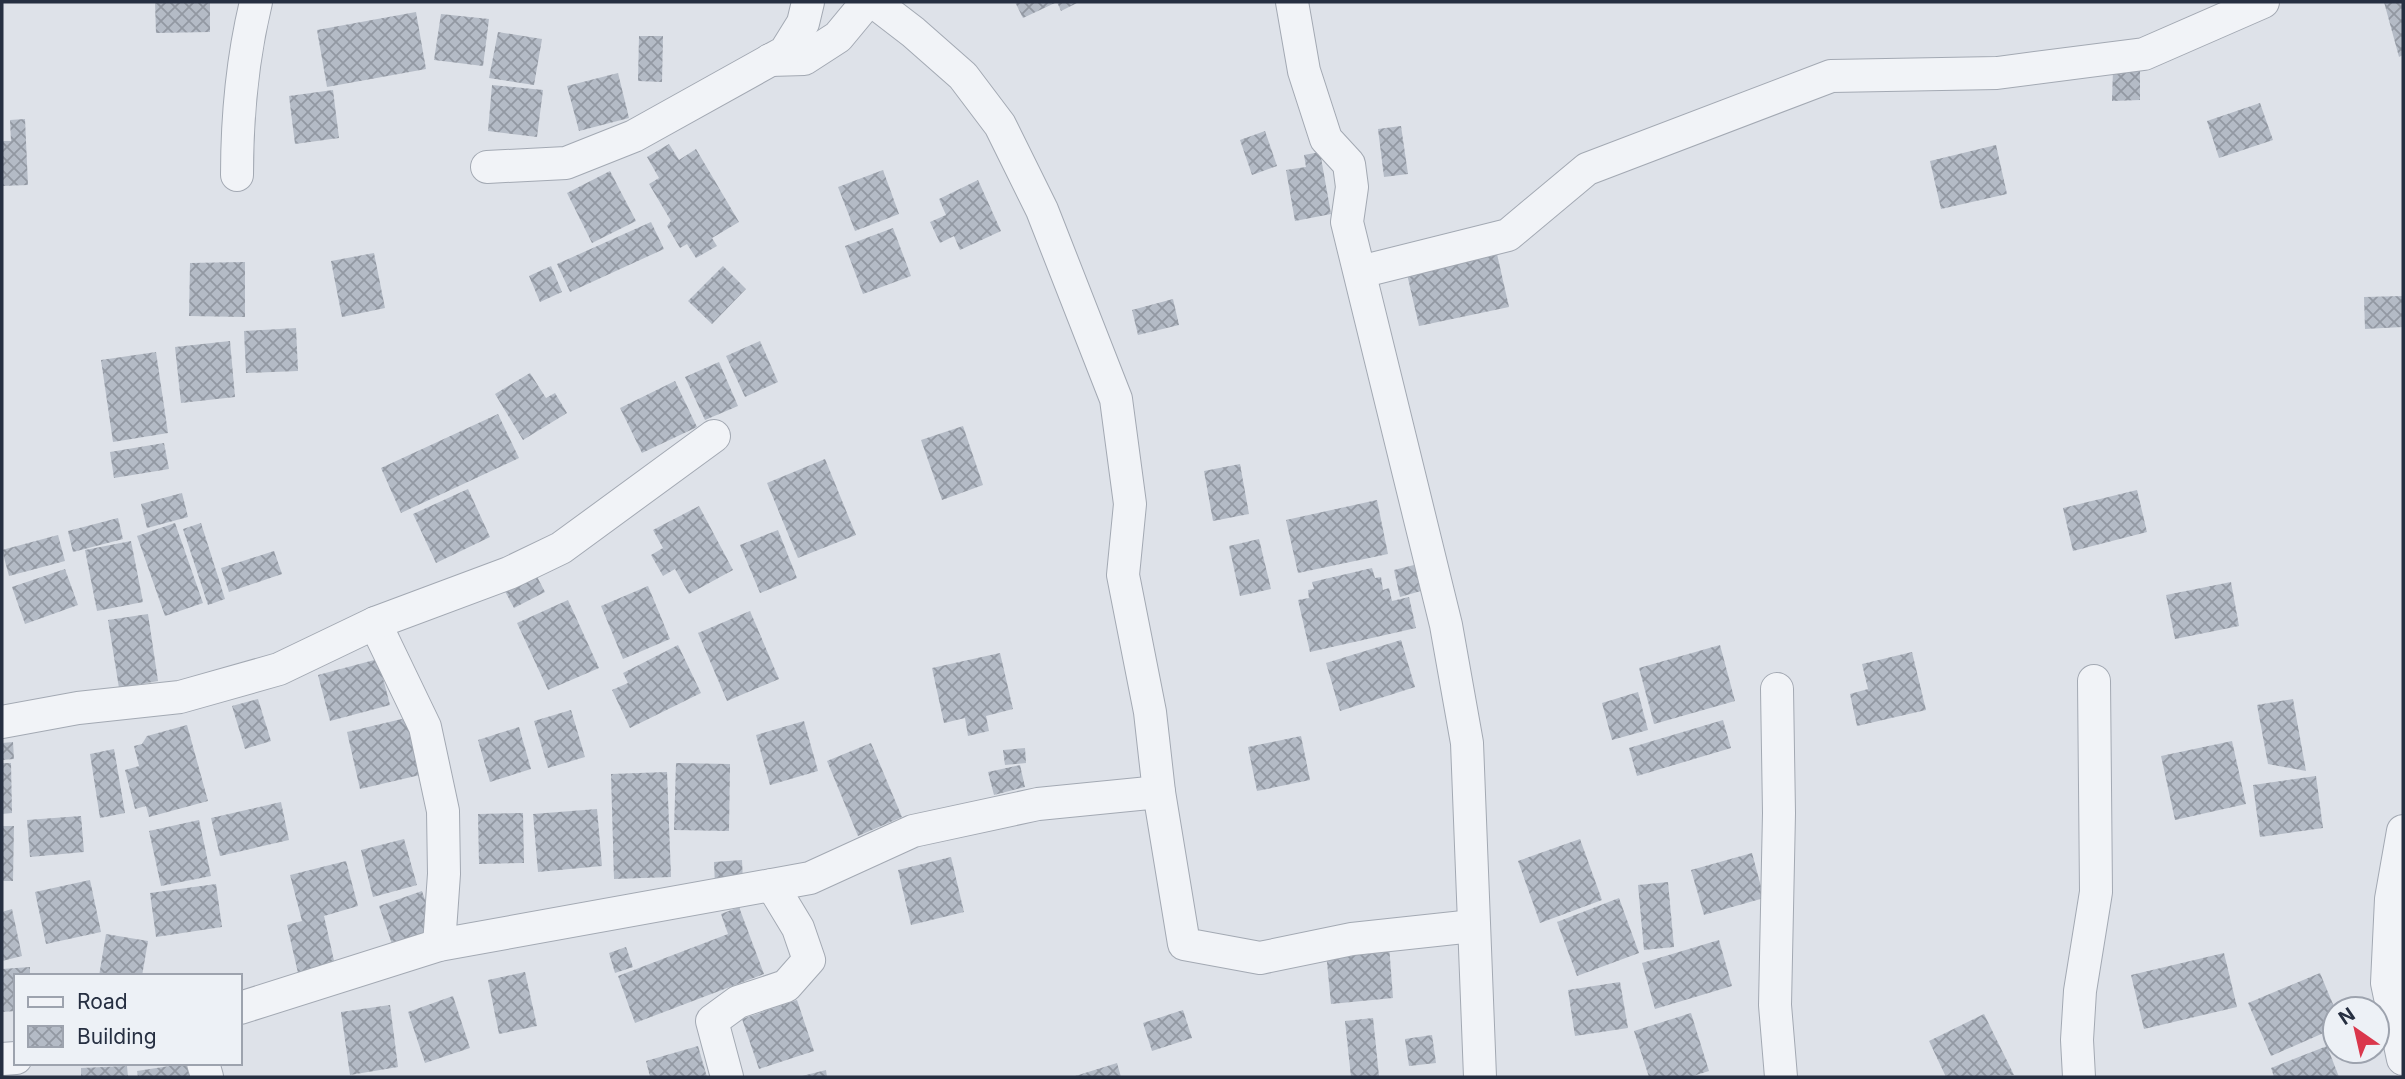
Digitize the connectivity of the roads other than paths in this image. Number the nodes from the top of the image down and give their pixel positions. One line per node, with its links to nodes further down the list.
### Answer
1 (256, 2): 9 (street)
2 (808, 2): 7 (street)
3 (867, 2): 7 (street)
4 (874, 2): 16 (street)
5 (1292, 2): 10 (street)
6 (2263, 2): 10 (street)
7 (770, 60): 8 (street)
8 (487, 167)
9 (237, 176)
10 (1360, 272): 19 (street)
11 (713, 436): 12 (street)
12 (375, 623): 15 (street); 20 (street)
13 (2094, 681): 26 (street)
14 (1777, 690): 25 (street)
15 (2, 722)
16 (1159, 792): 18 (street); 19 (street)
17 (2403, 831): 22 (street)
18 (772, 885): 20 (street); 23 (street)
19 (1473, 926): 24 (street)
20 (439, 945): 21 (street)
21 (242, 1007)
22 (2403, 1059)
23 (727, 1077)
24 (1480, 1077)
25 (1781, 1077)
26 (2079, 1077)

